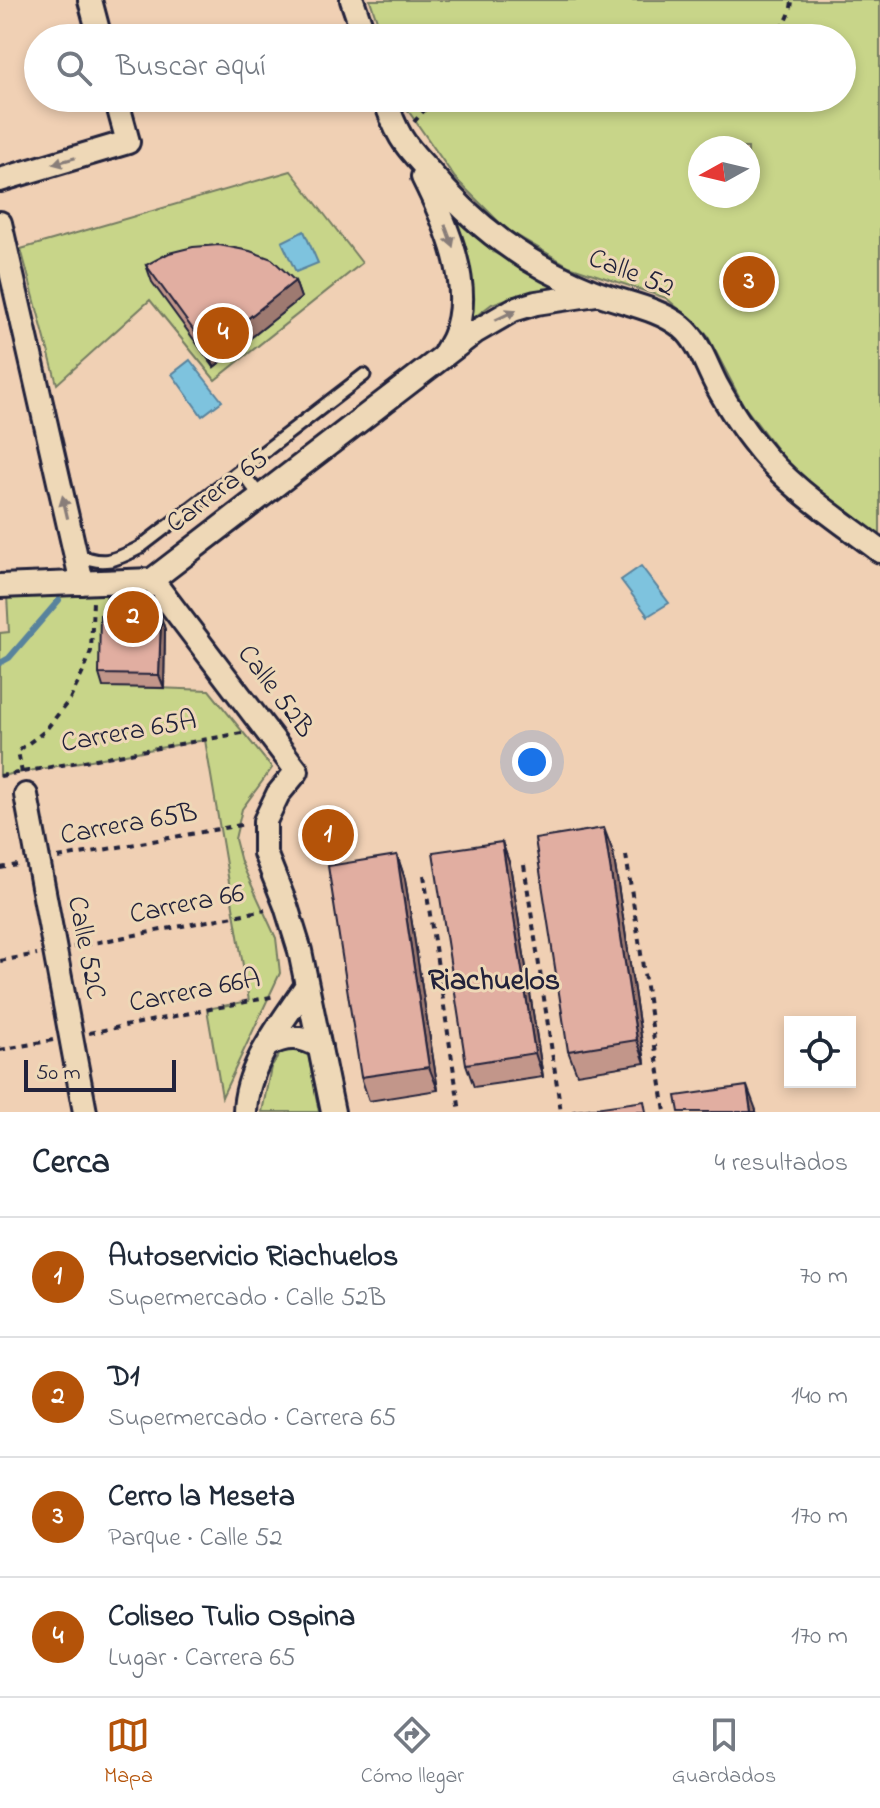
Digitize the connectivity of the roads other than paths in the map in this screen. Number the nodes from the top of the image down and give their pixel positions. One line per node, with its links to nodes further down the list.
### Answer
1 (90, 0): 3 (street)
2 (352, 0): 4 (street)
3 (96, 24)
4 (360, 24)
5 (120, 112): 8 (street, one-way to 8)
6 (390, 112): 7 (street, Calle 52)
7 (403, 141): 10 (street, Calle 52); 11 (street, Carrera 65, one-way to 11)
8 (0, 180)
9 (0, 223): 16 (street, one-way to 9)
10 (598, 294): 11 (street, Carrera 65, one-way to 10); 15 (street, Calle 52)
11 (442, 358): 14 (street, Carrera 65)
12 (364, 375): 13 (lane)
13 (240, 470): 14 (lane); 16 (lane)
14 (261, 497): 17 (street, Carrera 65)
15 (880, 551)
16 (75, 553): 18 (street)
17 (152, 580): 18 (street); 21 (street, Calle 52B)
18 (88, 582): 19 (street)
19 (0, 586)
20 (26, 795): 24 (street, Calle 52C)
21 (305, 988): 22 (street); 23 (street)
22 (268, 1045): 23 (street); 25 (street)
23 (320, 1047): 26 (street)
24 (85, 1112)
25 (245, 1112)
26 (333, 1112)

